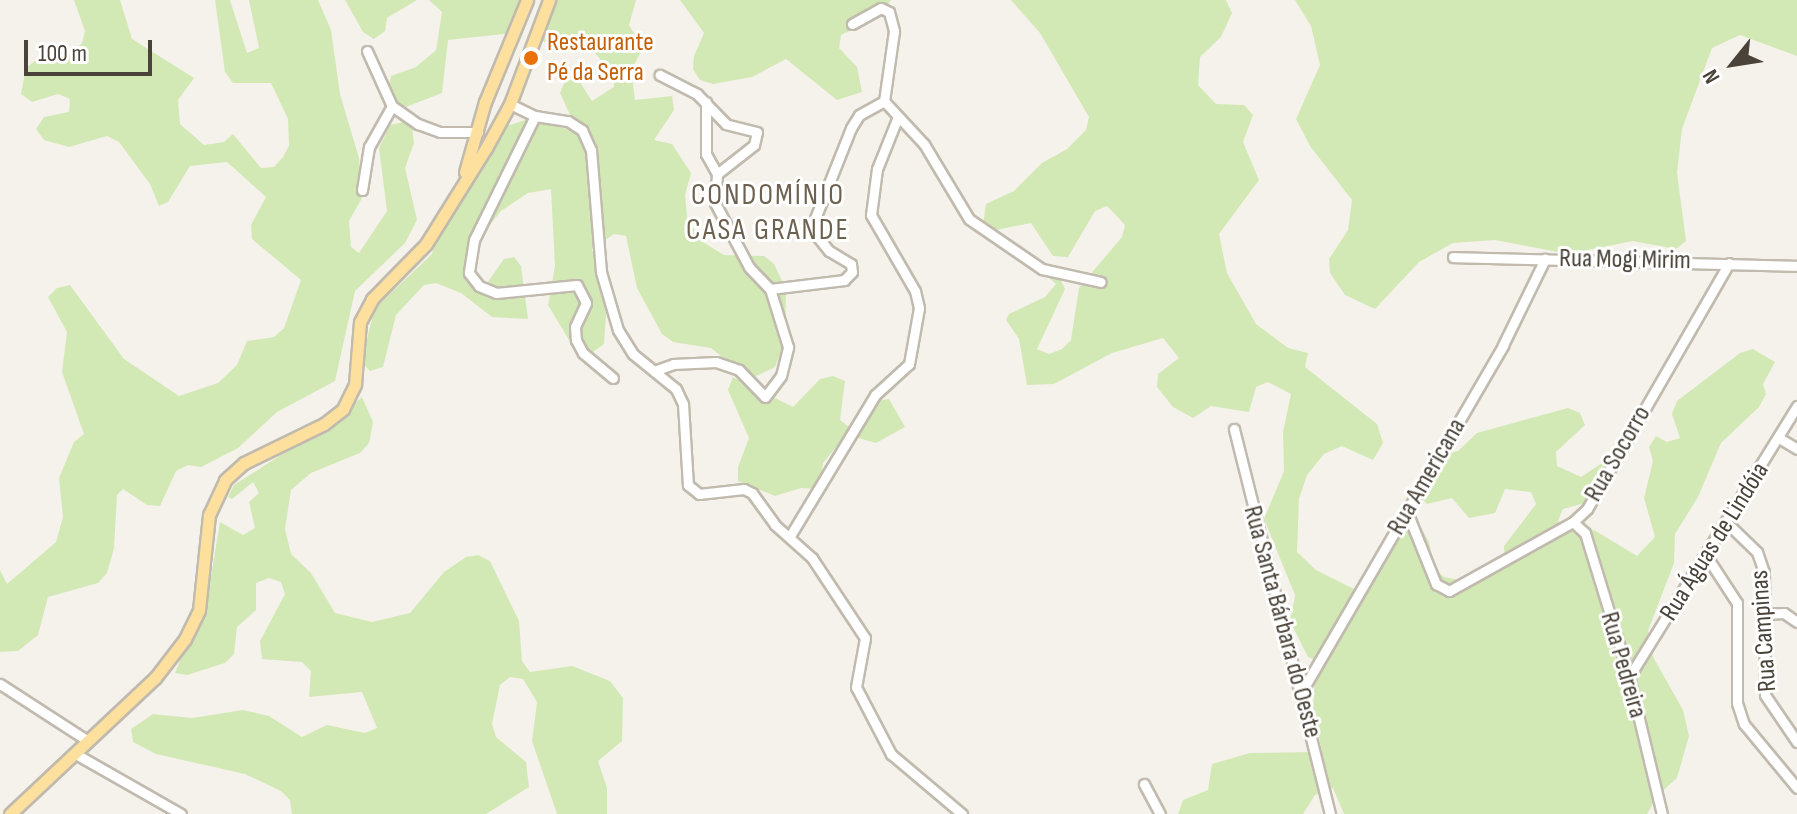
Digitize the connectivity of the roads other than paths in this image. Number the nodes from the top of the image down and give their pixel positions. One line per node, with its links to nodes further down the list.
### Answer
1 (527, 0): 6 (main road)
2 (549, 0): 10 (main road)
3 (852, 24): 7 (street)
4 (367, 51): 11 (street)
5 (660, 75): 9 (street)
6 (491, 89): 8 (main road); 10 (main road)
7 (884, 101): 13 (street); 23 (street)
8 (485, 102): 10 (main road); 14 (main road)
9 (706, 102): 15 (street); 15 (street)
10 (509, 104): 12 (street); 16 (main road)
11 (392, 106): 14 (street); 17 (street)
12 (535, 116): 24 (street); 25 (street)
13 (897, 119): 22 (street); 33 (street)
14 (478, 132): 16 (main road)
15 (717, 174): 23 (street)
16 (460, 186): 40 (main road)
17 (362, 190)
18 (1453, 257): 19 (street, Rua Mogi Mirim)
19 (1545, 259): 20 (street, Rua Mogi Mirim); 30 (street, Rua Americana)
20 (1729, 263): 21 (street, Rua Mogi Mirim); 31 (street, Rua Socorro)
21 (1797, 266)
22 (1101, 282)
23 (770, 289): 24 (street)
24 (654, 371): 33 (street)
25 (613, 378)
26 (1797, 406): 28 (street, Rua Águas de Lindóia)
27 (1234, 429): 39 (street, Rua Santa Bárbara do Oeste)
28 (1779, 438): 29 (street); 32 (street, Rua Águas de Lindóia)
29 (1797, 449)
30 (1407, 512): 31 (street, Rua Socorro); 39 (street, Rua Americana)
31 (1573, 522): 37 (street, Rua Pedreira)
32 (1727, 523): 34 (street, Rua Águas de Lindóia); 35 (street, Rua Campinas)
33 (790, 536): 47 (street)
34 (1707, 557): 37 (street, Rua Águas de Lindóia); 44 (street, Rua Campinas)
35 (1765, 614): 36 (street); 41 (street, Rua Campinas)
36 (1797, 622)
37 (1629, 677): 50 (street, Rua Pedreira)
38 (0, 684): 40 (street)
39 (1302, 691): 49 (street, Rua Santa Bárbara do Oeste)
40 (88, 741): 42 (main road)
41 (1797, 742)
42 (74, 753): 45 (main road); 46 (street)
43 (1144, 784): 48 (street)
44 (1797, 788)
45 (10, 814)
46 (181, 814)
47 (962, 814)
48 (1160, 814)
49 (1330, 814)
50 (1662, 814)

